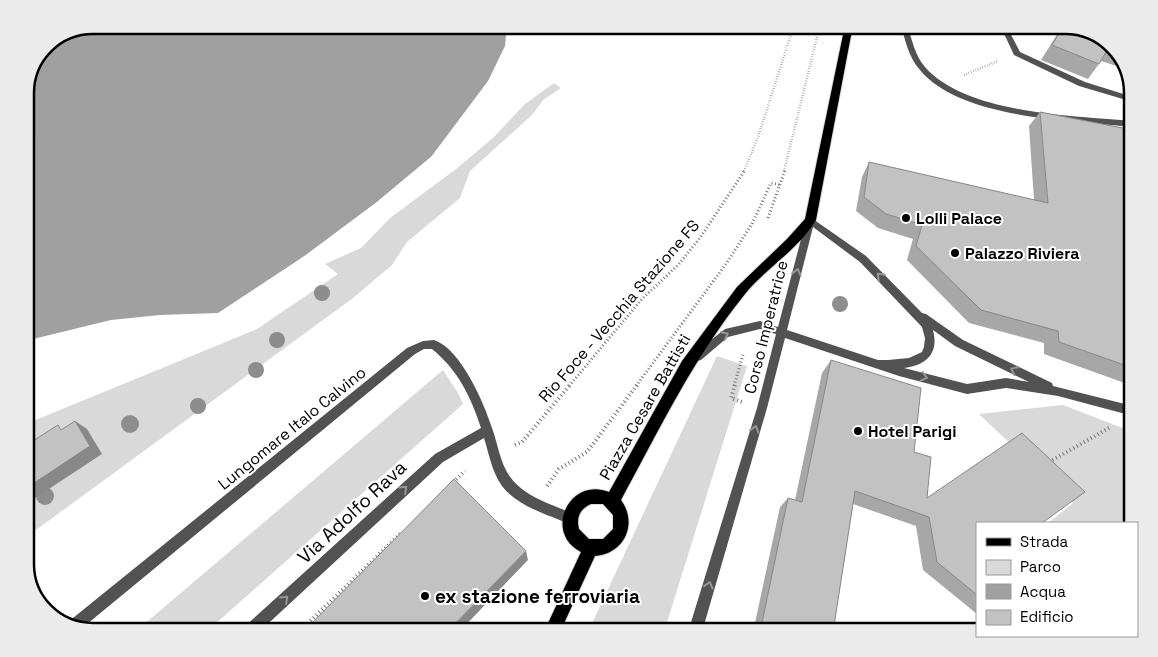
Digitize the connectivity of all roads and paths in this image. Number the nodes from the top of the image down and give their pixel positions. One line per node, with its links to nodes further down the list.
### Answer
1 (791, 34): 23 (path, Rio Foce - Vecchia Stazione FS)
2 (818, 34): 10 (path)
3 (847, 34): 12 (main road, Corso Imperatrice)
4 (907, 34): 7 (street)
5 (1008, 34): 6 (street)
6 (1017, 53): 7 (path); 8 (street)
7 (939, 85): 9 (street)
8 (1124, 97)
9 (1124, 123)
10 (781, 185): 11 (path); 27 (path)
11 (768, 218)
12 (810, 220): 13 (street, one-way to 12); 14 (street, Corso Imperatrice, one-way to 12); 17 (main road, Piazza Cesare Battisti)
13 (914, 310): 16 (street); 18 (street, one-way to 13)
14 (782, 333): 16 (street); 17 (street, one-way to 14); 20 (street, Corso Imperatrice)
15 (743, 356): 20 (path)
16 (877, 364): 18 (street, one-way to 18)
17 (687, 365): 26 (main road, Piazza Cesare Battisti)
18 (1058, 391): 19 (street)
19 (1113, 406): 21 (street); 24 (path)
20 (762, 408): 35 (street, Corso Imperatrice, one-way to 20)
21 (1124, 409)
22 (488, 430): 23 (street, Lungomare Italo Calvino); 31 (street, Lungomare Italo Calvino); 32 (street, Via Adolfo Rava, one-way to 22)
23 (496, 455): 25 (path, Rio Foce - Vecchia Stazione FS); 27 (street)
24 (1042, 466)
25 (448, 488)
26 (612, 502): 28 (main road, Piazza Cesare Battisti); 30 (main road, Piazza Cesare Battisti)
27 (535, 503): 28 (street)
28 (570, 518): 30 (main road)
29 (405, 529): 33 (path)
30 (591, 548): 34 (main road)
31 (80, 622)
32 (259, 623)
33 (307, 623)
34 (556, 623)
35 (698, 623)

